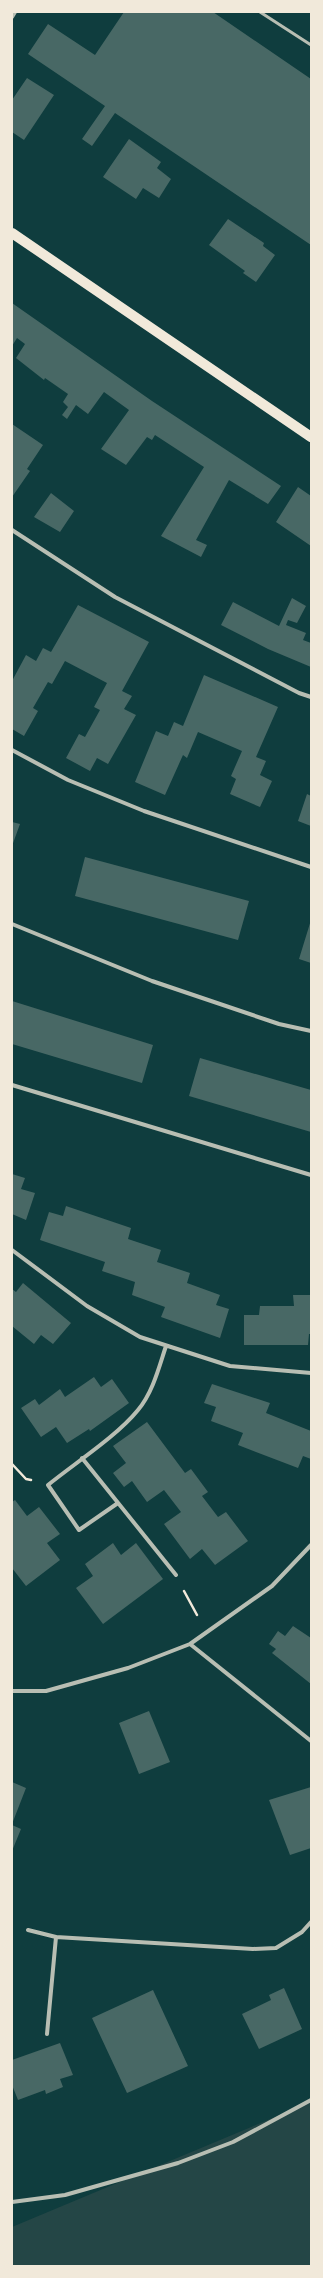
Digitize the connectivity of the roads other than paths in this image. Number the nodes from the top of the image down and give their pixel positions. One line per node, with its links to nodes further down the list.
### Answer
1 (15, 12): 3 (street)
2 (260, 12): 4 (lane)
3 (12, 17)
4 (311, 45)
5 (12, 233): 6 (main road)
6 (311, 437)
7 (12, 530): 8 (street)
8 (311, 697)
9 (12, 750): 10 (street)
10 (311, 868)
11 (12, 924): 12 (street)
12 (311, 1031)
13 (12, 1084): 14 (street)
14 (311, 1175)
15 (12, 1250): 16 (street)
16 (166, 1346): 17 (street); 18 (street)
17 (311, 1373)
18 (82, 1458): 19 (street); 19 (street)
19 (118, 1503): 21 (street)
20 (311, 1545): 22 (street)
21 (176, 1575)
22 (190, 1644): 23 (street); 24 (street)
23 (12, 1691)
24 (311, 1741)
25 (311, 1922): 27 (street)
26 (28, 1930): 27 (street)
27 (56, 1937): 28 (street)
28 (47, 2034)
29 (311, 2100): 30 (street)
30 (12, 2202)

